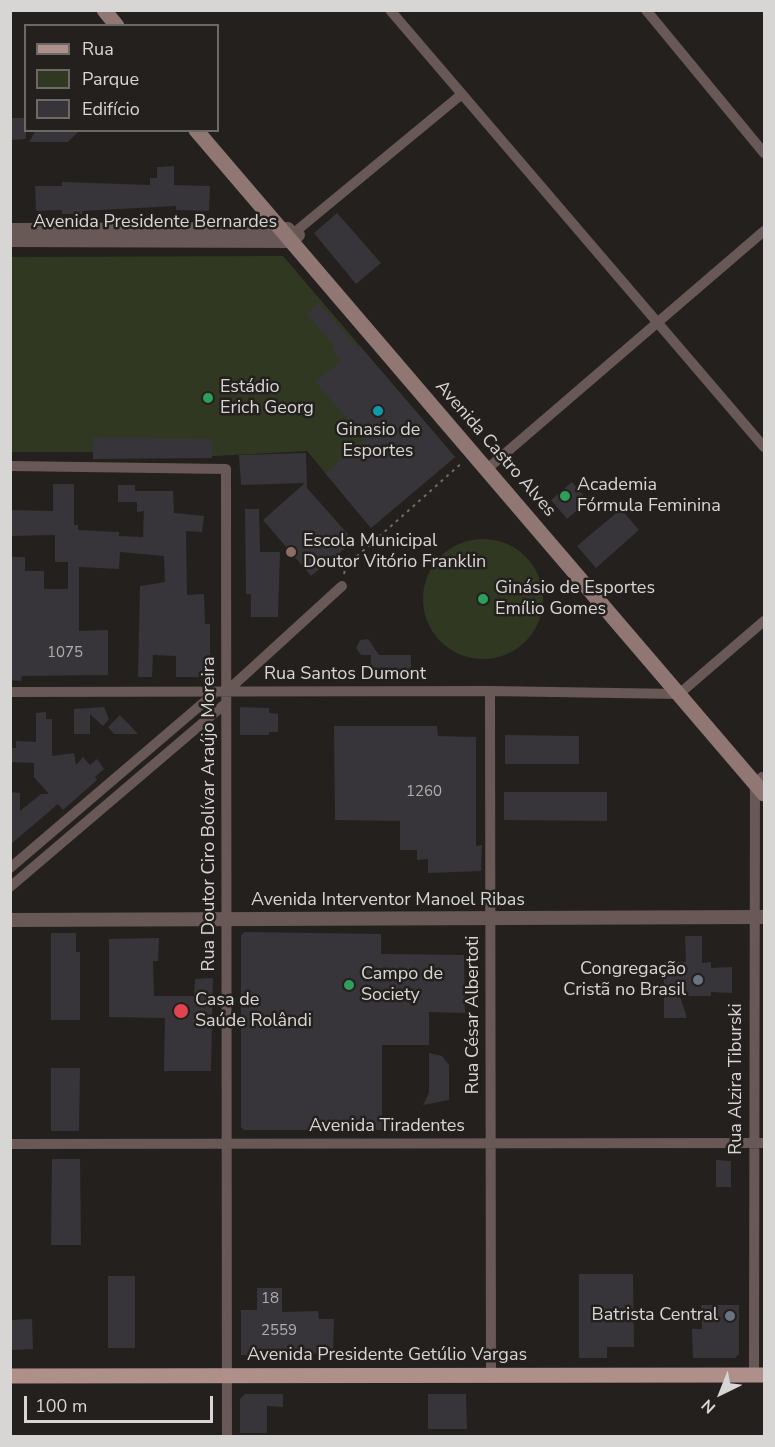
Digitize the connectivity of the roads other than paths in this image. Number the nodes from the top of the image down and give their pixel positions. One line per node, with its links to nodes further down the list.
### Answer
1 (92, 10): 5 (main road)
2 (104, 10): 6 (main road)
3 (390, 10): 7 (street)
4 (646, 10): 9 (street)
5 (103, 24)
6 (115, 24)
7 (462, 94): 12 (street); 14 (street)
8 (202, 132): 12 (main road, Avenida Castro Alves)
9 (765, 153)
10 (10, 230): 12 (street, Avenida Presidente Bernardes)
11 (765, 231): 14 (street)
12 (291, 233): 13 (street, Avenida Presidente Bernardes); 15 (main road, Avenida Castro Alves)
13 (10, 240)
14 (659, 322): 16 (street); 18 (street)
15 (401, 362): 18 (main road, Avenida Castro Alves); 18 (main road, Avenida Castro Alves)
16 (765, 447)
17 (10, 466): 24 (street, Rua Doutor Ciro Bolívar Araújo Moreira)
18 (491, 466): 22 (main road, Avenida Castro Alves)
19 (342, 586): 24 (street)
20 (765, 621): 22 (street)
21 (490, 691): 22 (street, Rua Santos Dumont); 24 (street, Rua Santos Dumont); 33 (street, Rua César Albertoti)
22 (683, 691): 25 (main road, Avenida Castro Alves)
23 (10, 692): 24 (street, Rua Santos Dumont)
24 (223, 696): 26 (street); 27 (street); 31 (street, Rua Doutor Ciro Bolívar Araújo Moreira)
25 (761, 783): 30 (street, Rua Alzira Tiburski)
26 (76, 813): 27 (street); 28 (street)
27 (85, 823): 29 (street)
28 (10, 868)
29 (10, 887)
30 (759, 918): 33 (street, Avenida Interventor Manoel Ribas); 35 (street, Rua Alzira Tiburski)
31 (228, 919): 32 (street, Avenida Interventor Manoel Ribas); 33 (street, Avenida Interventor Manoel Ribas); 37 (street, Rua Doutor Ciro Bolívar Araújo Moreira)
32 (10, 920)
33 (490, 920): 34 (street, Rua César Albertoti)
34 (491, 1143): 35 (street, Avenida Tiradentes); 37 (street, Avenida Tiradentes); 38 (street, Rua César Albertoti)
35 (759, 1143): 39 (street, Rua Alzira Tiburski)
36 (10, 1144): 37 (street, Avenida Tiradentes)
37 (228, 1145): 41 (street, Rua Doutor Ciro Bolívar Araújo Moreira)
38 (491, 1375): 39 (main road, Avenida Presidente Getúlio Vargas); 41 (main road, Avenida Presidente Getúlio Vargas)
39 (759, 1375)
40 (10, 1376): 41 (main road, Avenida Presidente Getúlio Vargas)
41 (227, 1376): 42 (street, Rua Doutor Ciro Bolívar Araújo Moreira)
42 (227, 1437)

